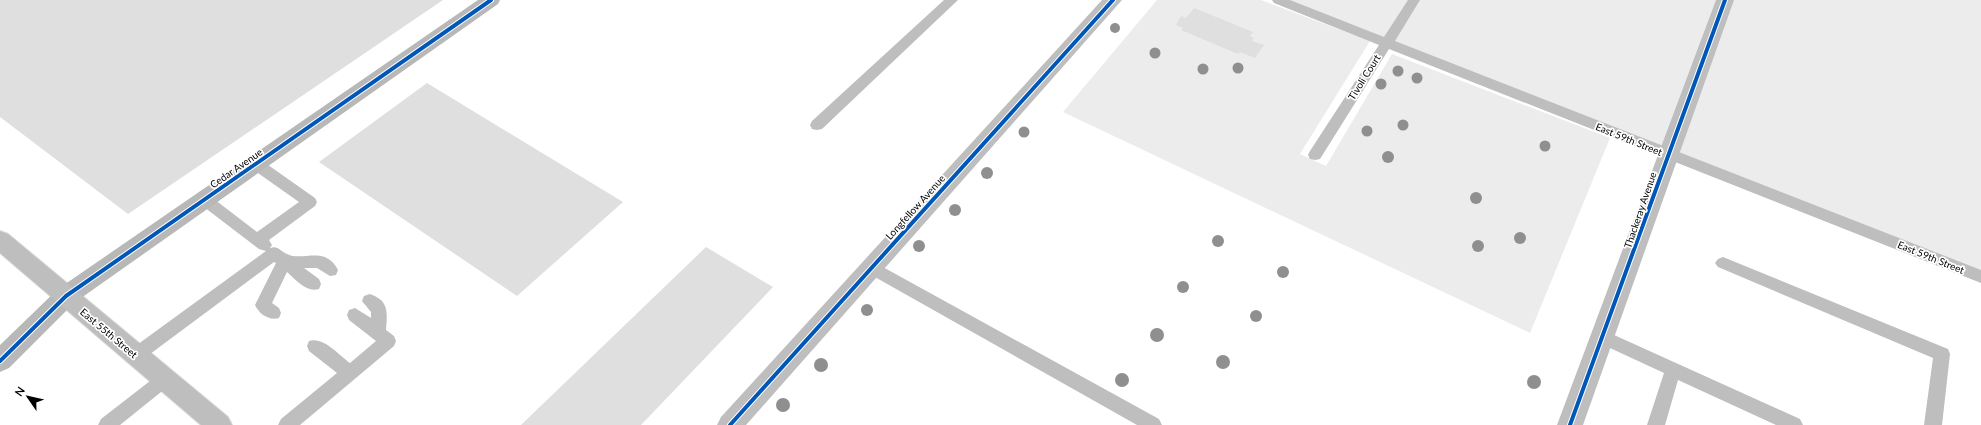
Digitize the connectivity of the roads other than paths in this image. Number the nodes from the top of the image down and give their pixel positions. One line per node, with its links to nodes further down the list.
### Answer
1 (491, 0): 11 (street, Cedar Avenue)
2 (952, 0): 8 (lane)
3 (1113, 0): 17 (street, Longfellow Avenue)
4 (1278, 0): 7 (lane, East 59th Street)
5 (1414, 0): 7 (lane, Tivoli Court)
6 (1725, 0): 9 (street, Thackeray Avenue)
7 (1386, 42): 9 (lane, East 59th Street); 10 (lane, Tivoli Court)
8 (817, 125)
9 (1668, 154): 19 (lane, East 59th Street); 26 (street, Thackeray Avenue)
10 (1315, 156)
11 (256, 164): 12 (street, Cedar Avenue); 14 (lane)
12 (205, 200): 14 (lane); 21 (street, Cedar Avenue)
13 (0, 240): 21 (street, East 55th Street)
14 (257, 240): 15 (lane)
15 (280, 257): 18 (lane); 20 (lane); 23 (lane); 28 (lane)
16 (1723, 263): 41 (lane)
17 (872, 267): 36 (street, Longfellow Avenue); 37 (lane)
18 (330, 270)
19 (1981, 277)
20 (314, 284)
21 (66, 296): 28 (street, East 55th Street); 29 (street, Cedar Avenue)
22 (370, 301): 25 (lane)
23 (274, 313)
24 (355, 315): 25 (lane)
25 (378, 334): 31 (lane)
26 (1604, 337): 30 (lane); 38 (street, Thackeray Avenue)
27 (315, 346): 31 (lane)
28 (136, 355): 32 (street, East 55th Street)
29 (0, 361)
30 (1673, 370): 39 (lane); 40 (lane)
31 (350, 373): 35 (lane)
32 (165, 380): 33 (lane); 34 (street, East 55th Street)
33 (107, 425)
34 (219, 425)
35 (287, 425)
36 (730, 425)
37 (1153, 425)
38 (1570, 425)
39 (1656, 425)
40 (1794, 425)
41 (1932, 425)

